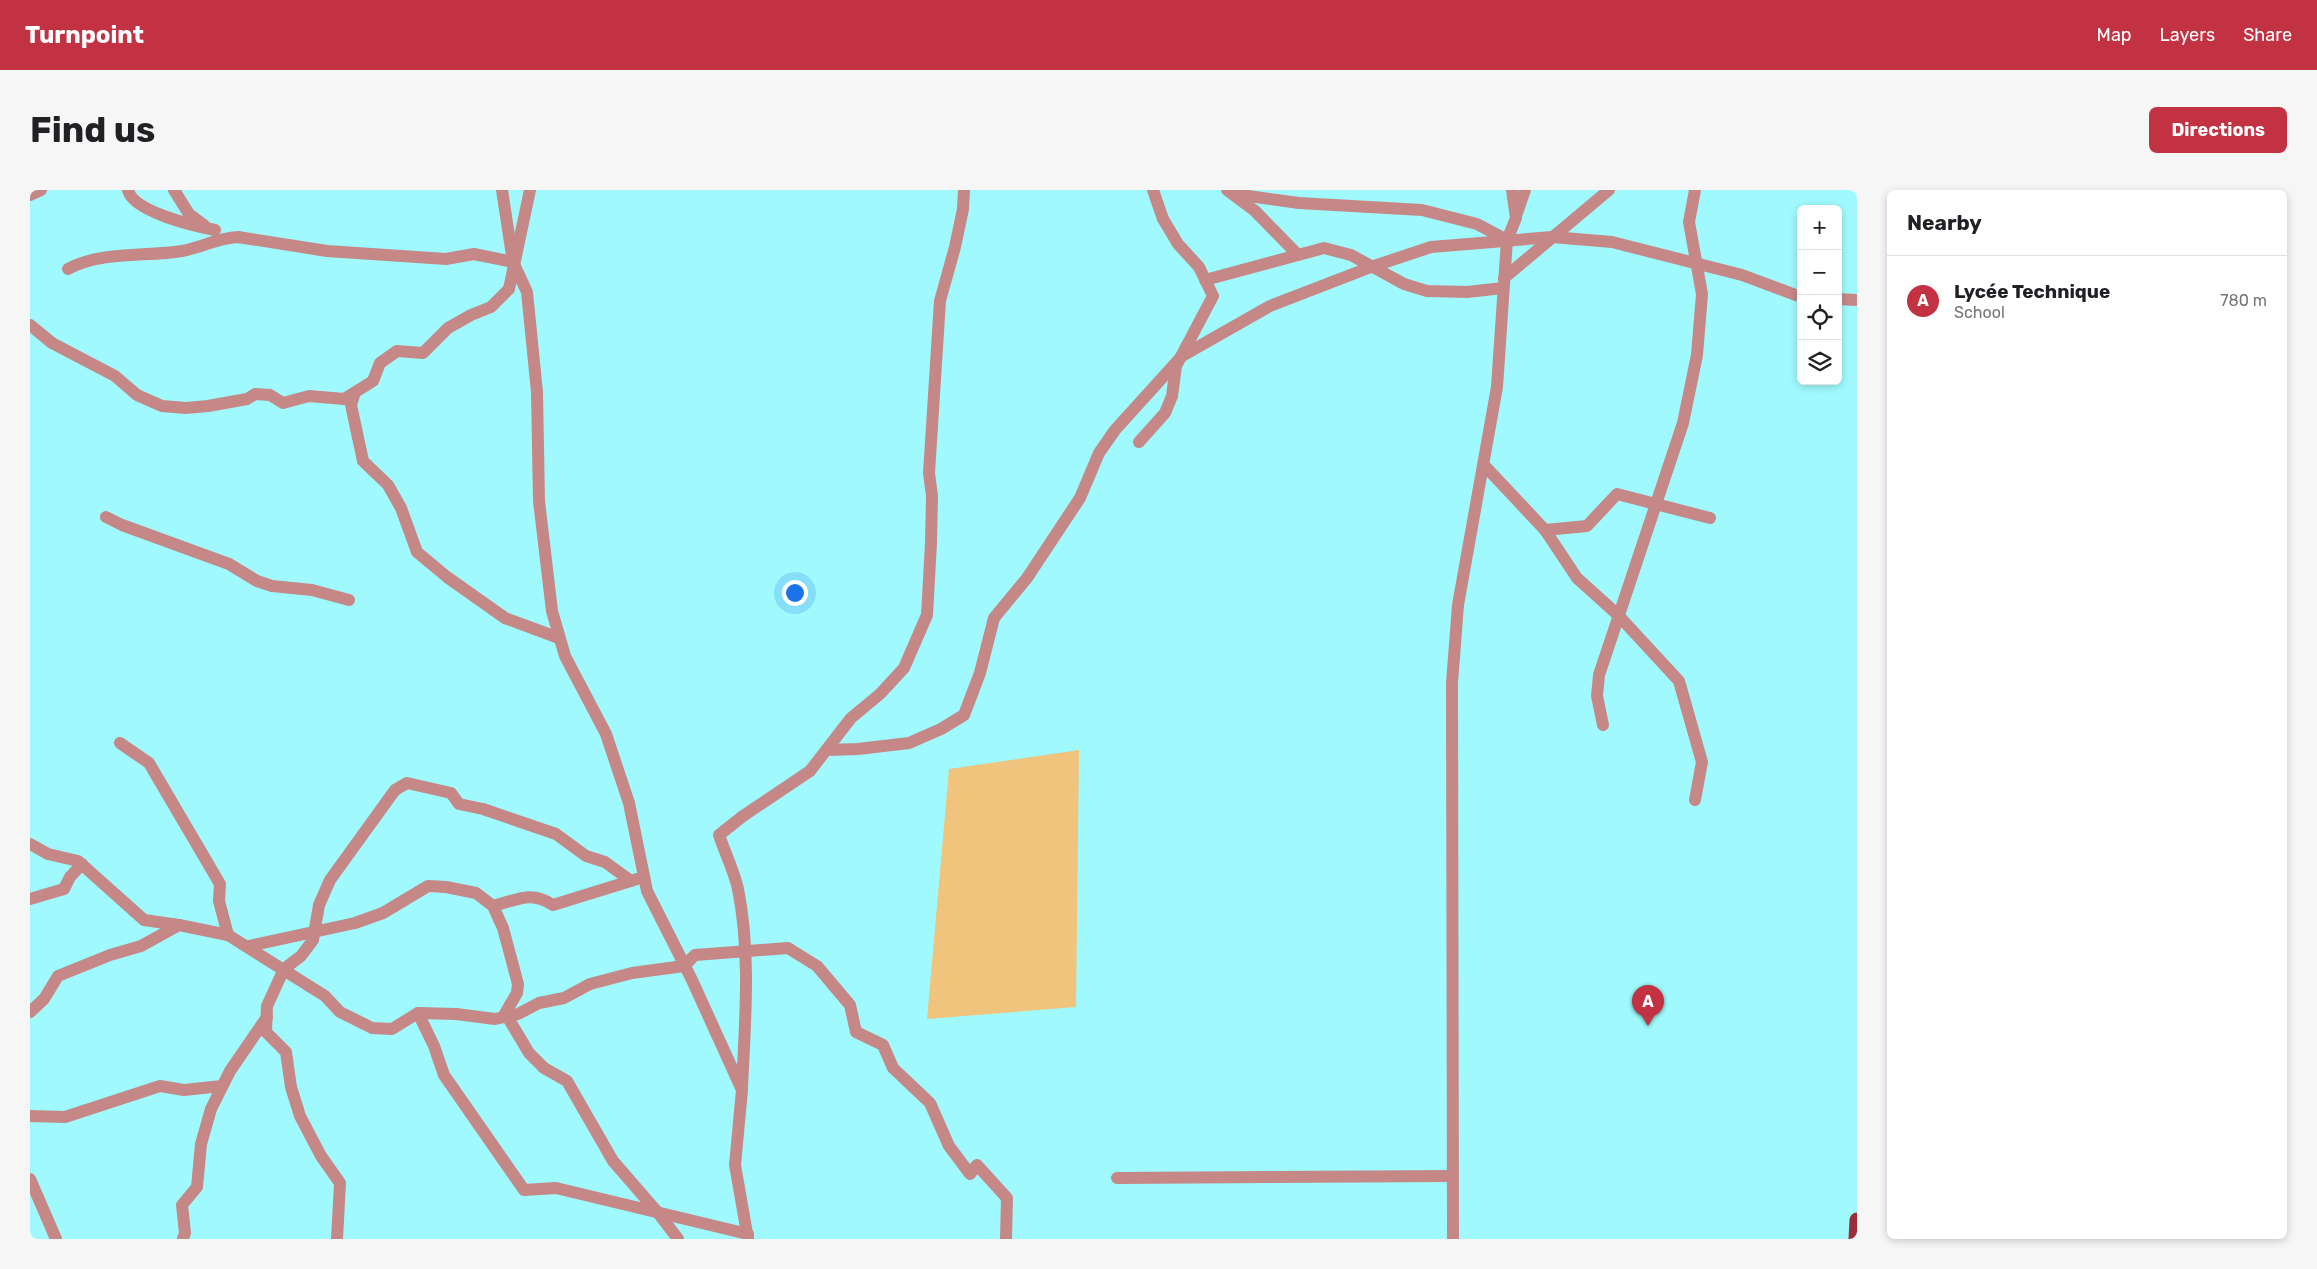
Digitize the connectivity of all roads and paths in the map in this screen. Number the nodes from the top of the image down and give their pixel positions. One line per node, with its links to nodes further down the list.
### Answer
1 (41, 190): 13 (street)
2 (128, 190): 15 (street)
3 (174, 190): 15 (street)
4 (502, 190): 20 (street)
5 (530, 190): 20 (street)
6 (964, 190): 43 (street)
7 (1153, 190): 24 (street)
8 (1512, 190): 14 (street)
9 (1525, 190): 14 (street)
10 (1610, 190): 17 (street)
11 (1695, 190): 21 (street)
12 (1230, 192): 18 (street); 19 (street)
13 (30, 195)
14 (1516, 218): 18 (street)
15 (215, 230): 16 (street)
16 (233, 237): 20 (street); 23 (street)
17 (1552, 237): 18 (street); 21 (street); 25 (street)
18 (1507, 240): 22 (street); 25 (street)
19 (1298, 255): 22 (street); 24 (street)
20 (513, 262): 31 (street); 40 (street)
21 (1696, 262): 26 (street); 34 (street)
22 (1371, 267): 25 (street); 30 (street)
23 (68, 269)
24 (1205, 280): 30 (street)
25 (1504, 283): 33 (street)
26 (1797, 296)
27 (1842, 299): 28 (street)
28 (1857, 300)
29 (30, 325): 31 (street)
30 (1182, 356): 32 (street); 43 (street)
31 (354, 395): 40 (street)
32 (1139, 442)
33 (1484, 465): 37 (street); 65 (street)
34 (1656, 505): 36 (street); 37 (street); 39 (street)
35 (106, 517): 38 (street)
36 (1710, 518)
37 (1545, 530): 39 (street)
38 (348, 600)
39 (1618, 615): 41 (street); 44 (street)
40 (559, 638): 47 (street)
41 (1603, 725)
42 (120, 743): 53 (street)
43 (827, 750): 55 (street)
44 (1695, 800)
45 (30, 844): 46 (street)
46 (82, 864): 49 (street); 51 (street)
47 (644, 877): 48 (street); 56 (street)
48 (631, 881): 50 (street); 52 (street)
49 (30, 899)
50 (493, 906): 52 (street); 61 (street)
51 (178, 925): 53 (street); 58 (street)
52 (314, 931): 54 (street); 57 (street)
53 (228, 935): 54 (street)
54 (249, 946): 57 (street)
55 (746, 950): 56 (street); 63 (street); 75 (street)
56 (684, 966): 61 (street); 63 (street)
57 (284, 969): 59 (street); 60 (street)
58 (30, 1012)
59 (418, 1013): 61 (street); 68 (street)
60 (267, 1017): 62 (street); 73 (street)
61 (505, 1017): 68 (street)
62 (222, 1086): 64 (street); 72 (street)
63 (742, 1090): 70 (street)
64 (30, 1116)
65 (1452, 1176): 66 (street); 76 (street)
66 (1117, 1178)
67 (30, 1179): 71 (street)
68 (659, 1214): 70 (street); 74 (street)
69 (1857, 1220): 77 (main road)
70 (748, 1236)
71 (56, 1239)
72 (183, 1239)
73 (337, 1239)
74 (678, 1239)
75 (1006, 1239)
76 (1453, 1239)
77 (1856, 1239)

